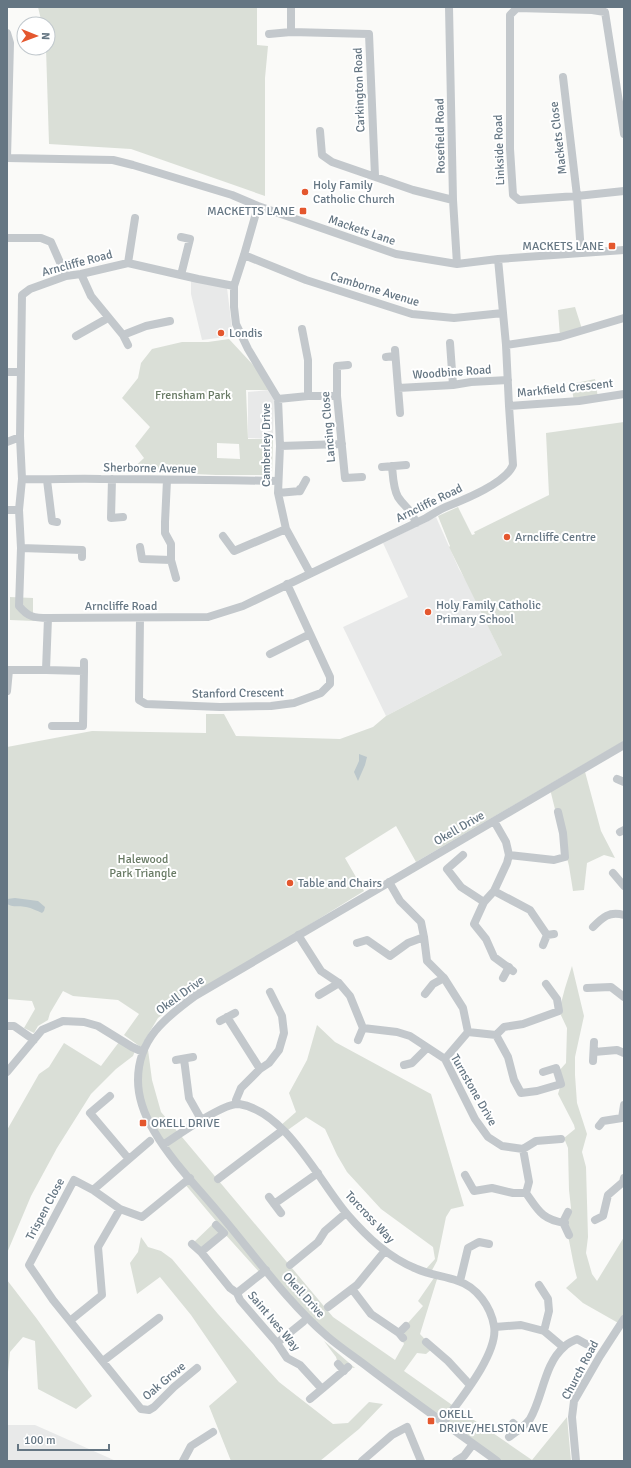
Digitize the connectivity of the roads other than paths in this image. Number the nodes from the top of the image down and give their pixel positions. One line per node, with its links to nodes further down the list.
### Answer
1 (290, 7): 4 (street)
2 (449, 7): 15 (street, Rosefield Road)
3 (541, 8): 10 (street, Linkside Road); 14 (street, Linkside Road)
4 (291, 32): 6 (street); 12 (street, Carkington Road)
5 (7, 33): 8 (street)
6 (269, 34)
7 (563, 76): 14 (street, Mackets Close)
8 (8, 86): 11 (street)
9 (320, 131): 12 (street)
10 (624, 134)
11 (7, 158): 16 (street, Mackets Lane)
12 (375, 176): 15 (street)
13 (624, 191): 14 (street, Linkside Road)
14 (577, 196): 21 (street)
15 (453, 200): 25 (street, Rosefield Road)
16 (258, 206): 22 (street, Camberley Drive); 25 (street, Mackets Lane)
17 (135, 218): 24 (street)
18 (180, 236): 27 (street)
19 (7, 238): 28 (street)
20 (624, 250): 21 (street, Mackets Lane)
21 (581, 253): 23 (street, Mackets Lane)
22 (244, 255): 29 (street, Camberley Drive); 30 (street, Camborne Avenue)
23 (498, 259): 25 (street, Mackets Lane); 30 (street, Arncliffe Road)
24 (128, 263): 26 (street, Arncliffe Road); 27 (street, Arncliffe Road)
25 (457, 264)
26 (81, 274): 28 (street, Arncliffe Road); 31 (street)
27 (181, 275): 29 (street, Arncliffe Road)
28 (66, 276): 43 (street, Arncliffe Road)
29 (234, 286): 50 (street, Camberley Drive)
30 (504, 313): 39 (street, Arncliffe Road)
31 (108, 318): 35 (street); 36 (street)
32 (624, 318): 39 (street)
33 (170, 322): 35 (street)
34 (302, 329): 48 (street)
35 (123, 335): 38 (street)
36 (76, 336)
37 (450, 343): 45 (street)
38 (128, 345)
39 (506, 345): 44 (street, Arncliffe Road)
40 (386, 357): 46 (street)
41 (348, 365): 49 (street, Lancing Close)
42 (7, 372): 43 (street)
43 (21, 372): 53 (street, Arncliffe Road)
44 (508, 380): 45 (street, Woodbine Road); 51 (street, Arncliffe Road)
45 (453, 385): 46 (street, Woodbine Road)
46 (398, 388): 52 (street)
47 (624, 394): 51 (street, Markfield Crescent)
48 (308, 396): 49 (street); 50 (street)
49 (337, 396): 55 (street, Lancing Close)
50 (278, 399): 56 (street, Camberley Drive)
51 (509, 406): 72 (street, Arncliffe Road)
52 (400, 413)
53 (20, 437): 54 (street); 61 (street, Arncliffe Road)
54 (7, 442)
55 (342, 444): 56 (street); 60 (street, Lancing Close)
56 (280, 446): 66 (street, Camberley Drive)
57 (406, 465): 58 (street)
58 (392, 466): 59 (street); 72 (street)
59 (382, 467)
60 (362, 477)
61 (22, 479): 63 (street, Sherborne Avenue); 69 (street, Arncliffe Road)
62 (112, 479): 63 (street, Sherborne Avenue); 64 (street, Sherborne Avenue); 70 (street)
63 (47, 480): 71 (street)
64 (167, 480): 66 (street, Sherborne Avenue); 78 (street)
65 (306, 480): 67 (street)
66 (278, 481): 67 (street, Camberley Drive)
67 (278, 492): 73 (street, Camberley Drive)
68 (7, 510): 69 (street)
69 (19, 510): 76 (street, Arncliffe Road)
70 (123, 517)
71 (57, 522)
72 (416, 523): 79 (street, Arncliffe Road)
73 (286, 528): 74 (street); 79 (street, Camberley Drive)
74 (223, 536)
75 (140, 547): 78 (street)
76 (21, 548): 77 (street); 82 (street, Arncliffe Road)
77 (82, 557)
78 (170, 560): 80 (street)
79 (310, 572): 81 (street, Arncliffe Road)
80 (176, 578)
81 (287, 584): 83 (street, Arncliffe Road); 84 (street, Stanford Crescent)
82 (48, 618): 83 (street, Arncliffe Road); 88 (street)
83 (140, 618): 84 (street, Stanford Crescent)
84 (310, 634): 85 (street)
85 (270, 654)
86 (84, 662): 89 (street)
87 (8, 670): 88 (street); 90 (street)
88 (46, 670): 89 (street)
89 (84, 671): 91 (street)
90 (7, 691)
91 (52, 726)
92 (624, 745): 94 (street, Okell Drive)
93 (558, 812): 96 (street)
94 (494, 821): 96 (street); 98 (street, Okell Drive)
95 (463, 855): 101 (street)
96 (508, 855): 100 (street)
97 (613, 873): 99 (street)
98 (389, 882): 104 (street, Okell Drive); 105 (street)
99 (624, 886)
100 (494, 892): 101 (street); 107 (street)
101 (484, 902): 109 (street)
102 (624, 914): 103 (street)
103 (593, 927)
104 (298, 936): 110 (street); 126 (street, Okell Drive)
105 (424, 937): 106 (street); 108 (street)
106 (357, 943)
107 (543, 945)
108 (444, 978): 114 (street); 120 (street)
109 (503, 978)
110 (339, 983): 115 (street); 119 (street)
111 (546, 984): 121 (street)
112 (587, 988): 116 (street)
113 (270, 992): 133 (street)
114 (425, 994)
115 (319, 995)
116 (624, 997)
117 (235, 1013): 133 (street)
118 (7, 1026): 122 (street)
119 (363, 1028): 123 (street); 125 (street, Turnstone Drive)
120 (468, 1032): 121 (street); 130 (street)
121 (496, 1035): 135 (street)
122 (34, 1040): 126 (street); 134 (street)
123 (358, 1040)
124 (594, 1042): 127 (street)
125 (427, 1048): 130 (street, Turnstone Drive); 132 (street)
126 (143, 1052): 145 (street, Okell Drive)
127 (594, 1052): 128 (street); 131 (street)
128 (624, 1053)
129 (194, 1057): 140 (street)
130 (445, 1059): 146 (street, Turnstone Drive)
131 (594, 1061)
132 (404, 1065)
133 (260, 1069): 137 (street)
134 (7, 1072)
135 (543, 1072)
136 (110, 1096): 147 (street)
137 (238, 1104): 140 (street); 142 (street, Torcross Way)
138 (624, 1105): 139 (street)
139 (623, 1120): 141 (street)
140 (202, 1121): 145 (street)
141 (599, 1126)
142 (283, 1130): 148 (street, Torcross Way); 152 (street)
143 (561, 1139): 146 (street)
144 (150, 1141): 147 (street)
145 (163, 1145): 150 (street, Okell Drive)
146 (523, 1149): 154 (street)
147 (128, 1158): 153 (street)
148 (318, 1172): 156 (street); 160 (street, Torcross Way)
149 (465, 1175): 154 (street)
150 (190, 1178): 157 (street, Trispen Close); 170 (street, Okell Drive)
151 (624, 1178): 161 (street)
152 (218, 1179)
153 (93, 1190): 157 (street, Trispen Close); 178 (street, Trispen Close)
154 (526, 1193): 162 (street)
155 (269, 1197): 156 (street)
156 (274, 1204): 159 (street)
157 (120, 1209): 178 (street)
158 (568, 1212): 162 (street)
159 (281, 1213)
160 (346, 1213): 168 (street, Torcross Way); 169 (street)
161 (595, 1220)
162 (564, 1222): 164 (street)
163 (216, 1225): 167 (street)
164 (569, 1235)
165 (192, 1244): 167 (street, Saint Ives Way)
166 (489, 1244): 171 (street)
167 (201, 1252): 174 (street, Saint Ives Way)
168 (384, 1252): 171 (street, Torcross Way); 173 (street)
169 (290, 1265)
170 (266, 1270): 174 (street, Saint Ives Way); 194 (street, Okell Drive)
171 (460, 1282): 181 (street, Torcross Way)
172 (539, 1285): 182 (street)
173 (352, 1289): 175 (street); 180 (street)
174 (237, 1293): 184 (street, Saint Ives Way)
175 (328, 1307)
176 (159, 1318): 187 (street)
177 (624, 1319): 205 (street, Church Road)
178 (70, 1320): 187 (street, Trispen Close)
179 (303, 1322): 184 (street)
180 (406, 1326)
181 (495, 1327): 182 (street); 190 (street, Torcross Way)
182 (544, 1331): 186 (street)
183 (426, 1342): 190 (street)
184 (277, 1343): 191 (street, Saint Ives Way)
185 (586, 1344): 186 (street)
186 (564, 1347): 196 (street)
187 (103, 1361): 193 (street, Trispen Close)
188 (338, 1364): 191 (street)
189 (198, 1368): 193 (street, Oak Grove)
190 (470, 1385): 194 (street, Torcross Way)
191 (322, 1389): 192 (street)
192 (310, 1399)
193 (145, 1410)
194 (444, 1423): 199 (street, Okell Drive)
195 (513, 1423): 196 (street)
196 (520, 1429): 198 (street)
197 (213, 1432): 200 (street)
198 (509, 1437)
199 (473, 1444): 203 (street); 204 (street, Okell Drive)
200 (183, 1461)
201 (362, 1461): 202 (street)
202 (421, 1461)
203 (456, 1461)
204 (496, 1461)
205 (576, 1461)

